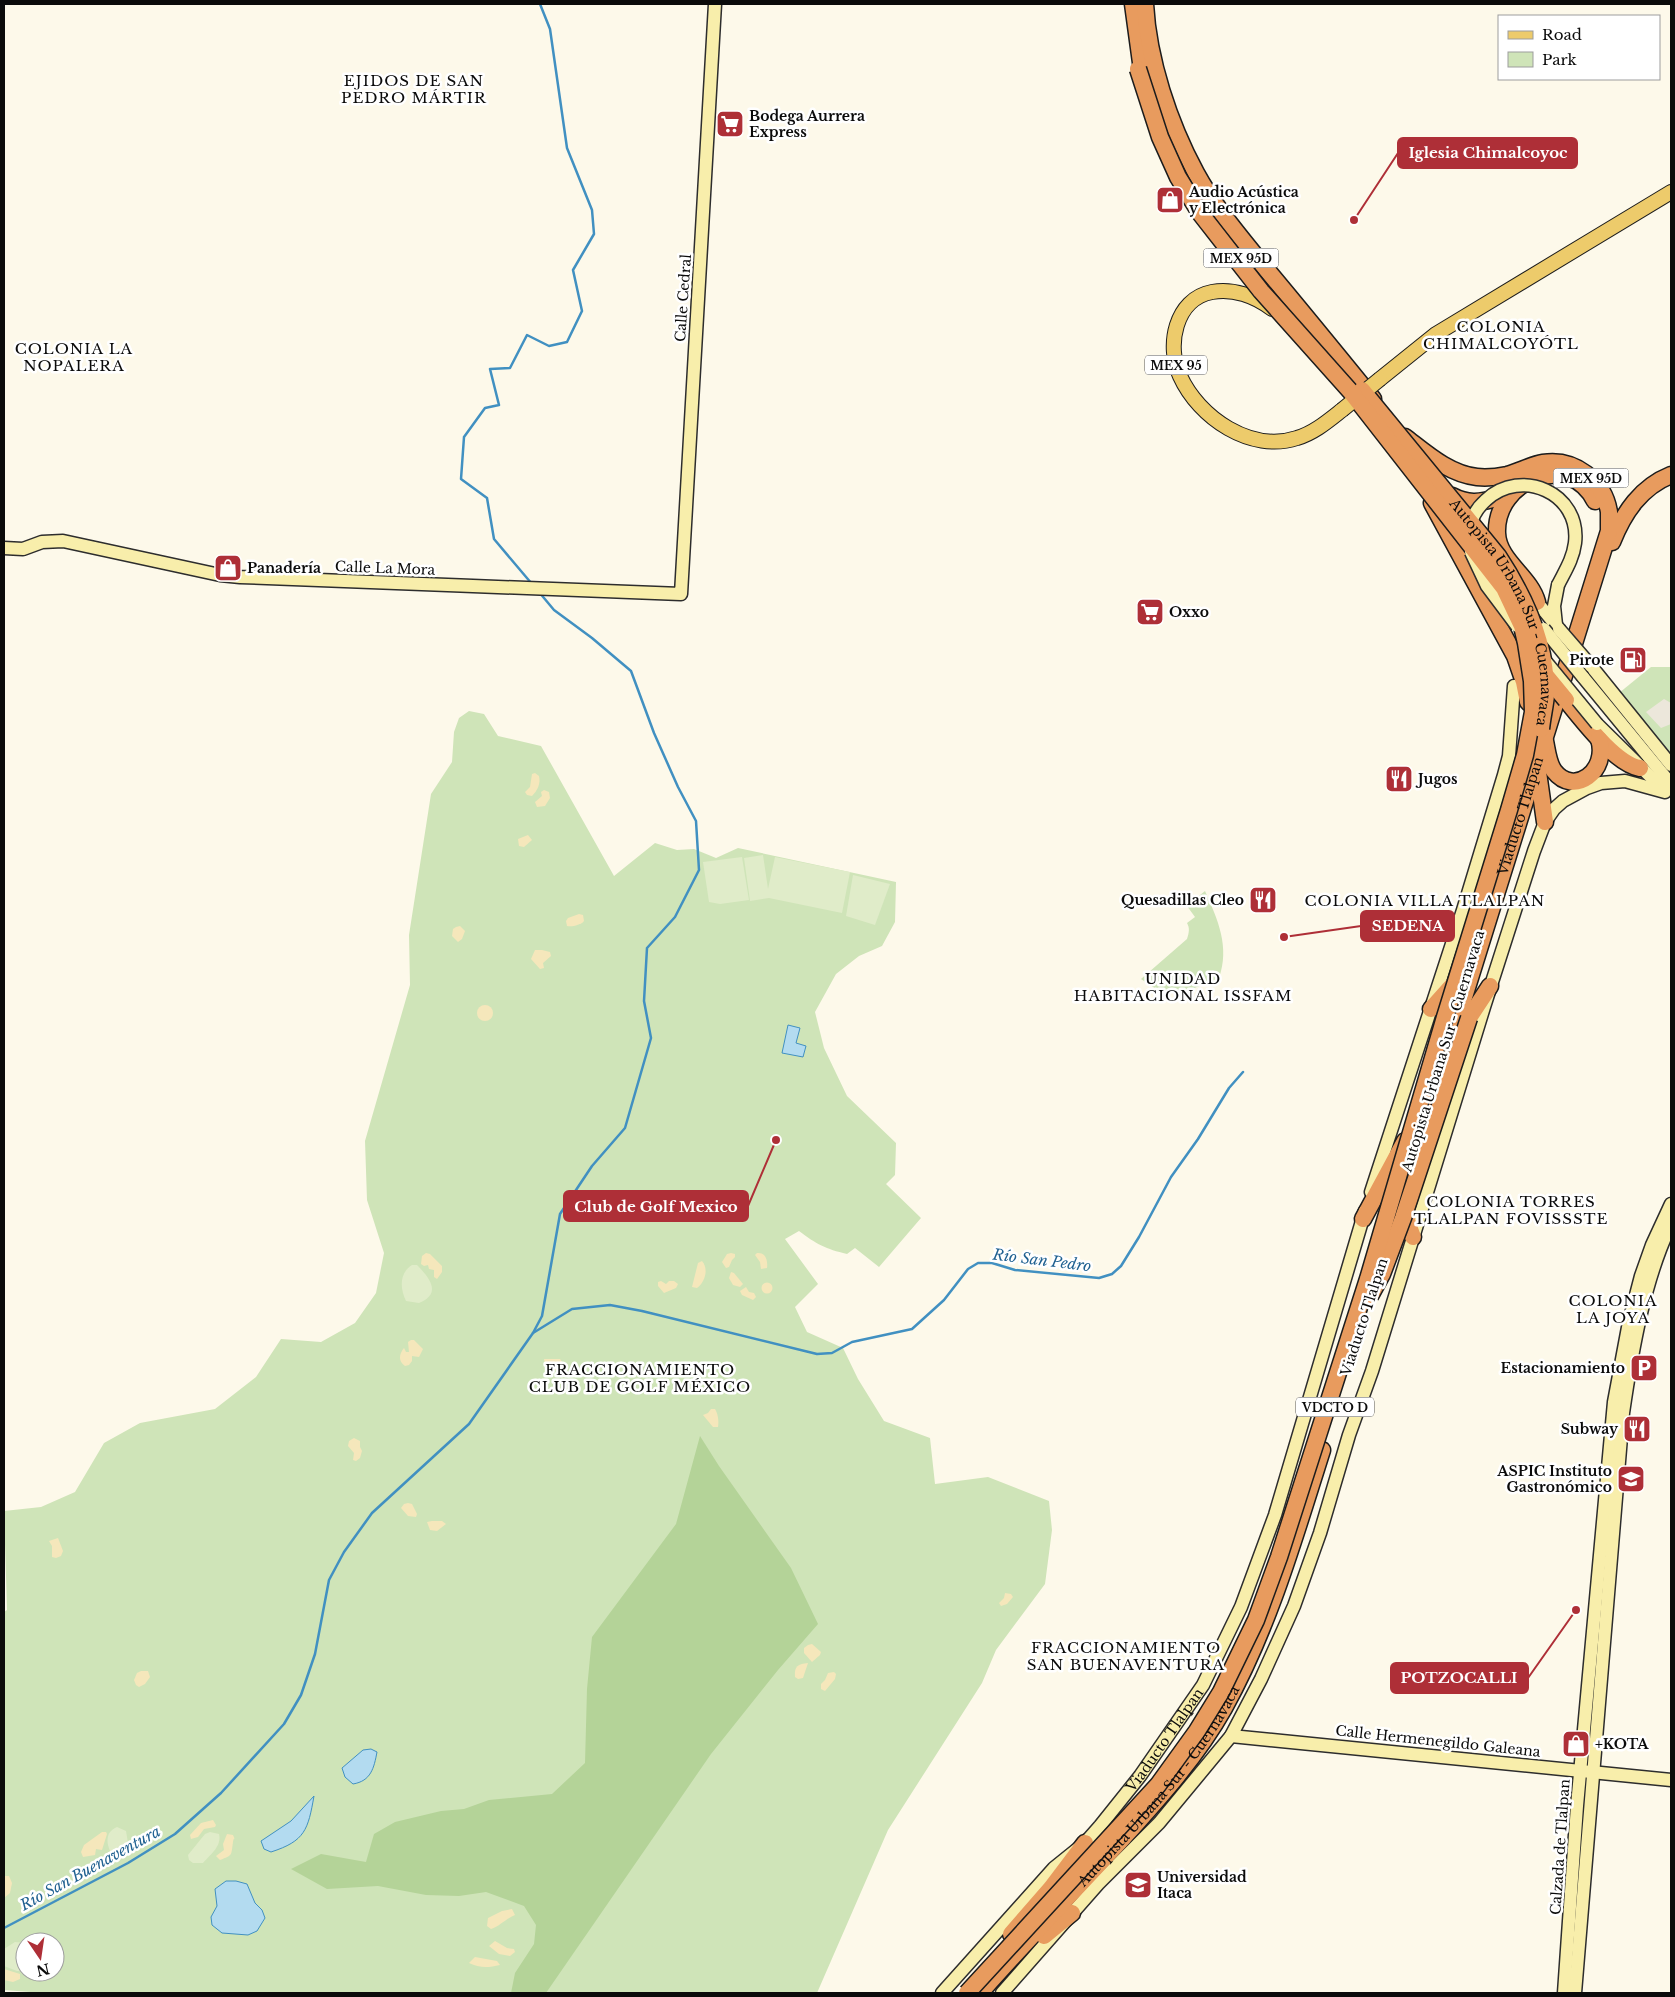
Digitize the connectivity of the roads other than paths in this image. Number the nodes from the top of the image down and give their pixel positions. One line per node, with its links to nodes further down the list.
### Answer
1 (715, 4): 14 (main road, Calle Cedral)
2 (1132, 4): 6 (highway, MEX 95D); 30 (highway, Autopista Urbana Sur - Cuernavaca, bridge)
3 (1140, 4): 36 (highway, Autopista Urbana Sur - Cuernavaca, bridge)
4 (1145, 4): 7 (highway, MEX 95D)
5 (1671, 194): 6 (main road, MEX 95, bridge)
6 (1311, 345): 9 (highway, MEX 95D)
7 (1404, 436): 11 (main road); 13 (highway, MEX 95D)
8 (1671, 475): 13 (highway)
9 (1418, 477): 15 (highway); 17 (main road)
10 (1516, 488): 11 (highway); 13 (highway); 16 (highway)
11 (1452, 496): 16 (main road)
12 (4, 548): 14 (main road, Calle La Mora)
13 (1598, 556): 21 (highway, Viaducto Tlalpan / VDCTO D); 24 (highway, VDCTO D)
14 (681, 594)
15 (1486, 602): 18 (highway); 20 (highway, bridge)
16 (1537, 602): 17 (main road)
17 (1553, 627): 20 (main road, bridge); 22 (main road, bridge); 25 (main road, bridge)
18 (1498, 628): 19 (highway); 24 (highway)
19 (1514, 686): 24 (highway); 29 (main road, Viaducto Tlalpan)
20 (1598, 731): 21 (highway); 23 (highway)
21 (1545, 741): 24 (highway, Viaducto Tlalpan / VDCTO D)
22 (1671, 766)
23 (1640, 768): 25 (main road)
24 (1526, 772): 26 (highway); 27 (highway, Viaducto Tlalpan / VDCTO D); 30 (highway, bridge); 31 (highway, Viaducto Tlalpan / VDCTO D)
25 (1669, 791): 26 (main road, Viaducto Tlalpan)
26 (1545, 822): 28 (main road, Viaducto Tlalpan)
27 (1459, 978): 29 (highway); 31 (highway, Viaducto Tlalpan / VDCTO D)
28 (1490, 986): 35 (main road, Viaducto Tlalpan); 36 (highway, bridge)
29 (1431, 1010): 33 (main road, Viaducto Tlalpan)
30 (1416, 1119): 43 (highway, Autopista Urbana Sur - Cuernavaca, bridge)
31 (1414, 1136): 33 (highway); 35 (highway); 42 (highway, Viaducto Tlalpan / VDCTO D)
32 (1671, 1204): 38 (main road, Calzada de Tlalpan)
33 (1363, 1219): 40 (main road, Viaducto Tlalpan)
34 (1671, 1224): 38 (main road, Calzada de Tlalpan)
35 (1413, 1237): 37 (main road, Viaducto Tlalpan)
36 (1362, 1311): 43 (highway, Autopista Urbana Sur - Cuernavaca)
37 (1231, 1736): 38 (main road, Calle Hermenegildo Galeana); 41 (main road, Viaducto Tlalpan)
38 (1587, 1770): 39 (main road, Calle Hermenegildo Galeana); 46 (main road, Calzada de Tlalpan); 47 (main road, Calzada de Tlalpan)
39 (1671, 1780)
40 (1085, 1843): 42 (highway); 44 (main road, Viaducto Tlalpan)
41 (1072, 1913): 42 (highway); 45 (main road, Viaducto Tlalpan)
42 (994, 1970): 43 (highway, Viaducto Tlalpan / VDCTO D)
43 (969, 1992)
44 (942, 1993)
45 (1002, 1993)
46 (1564, 1993)
47 (1575, 1993)

